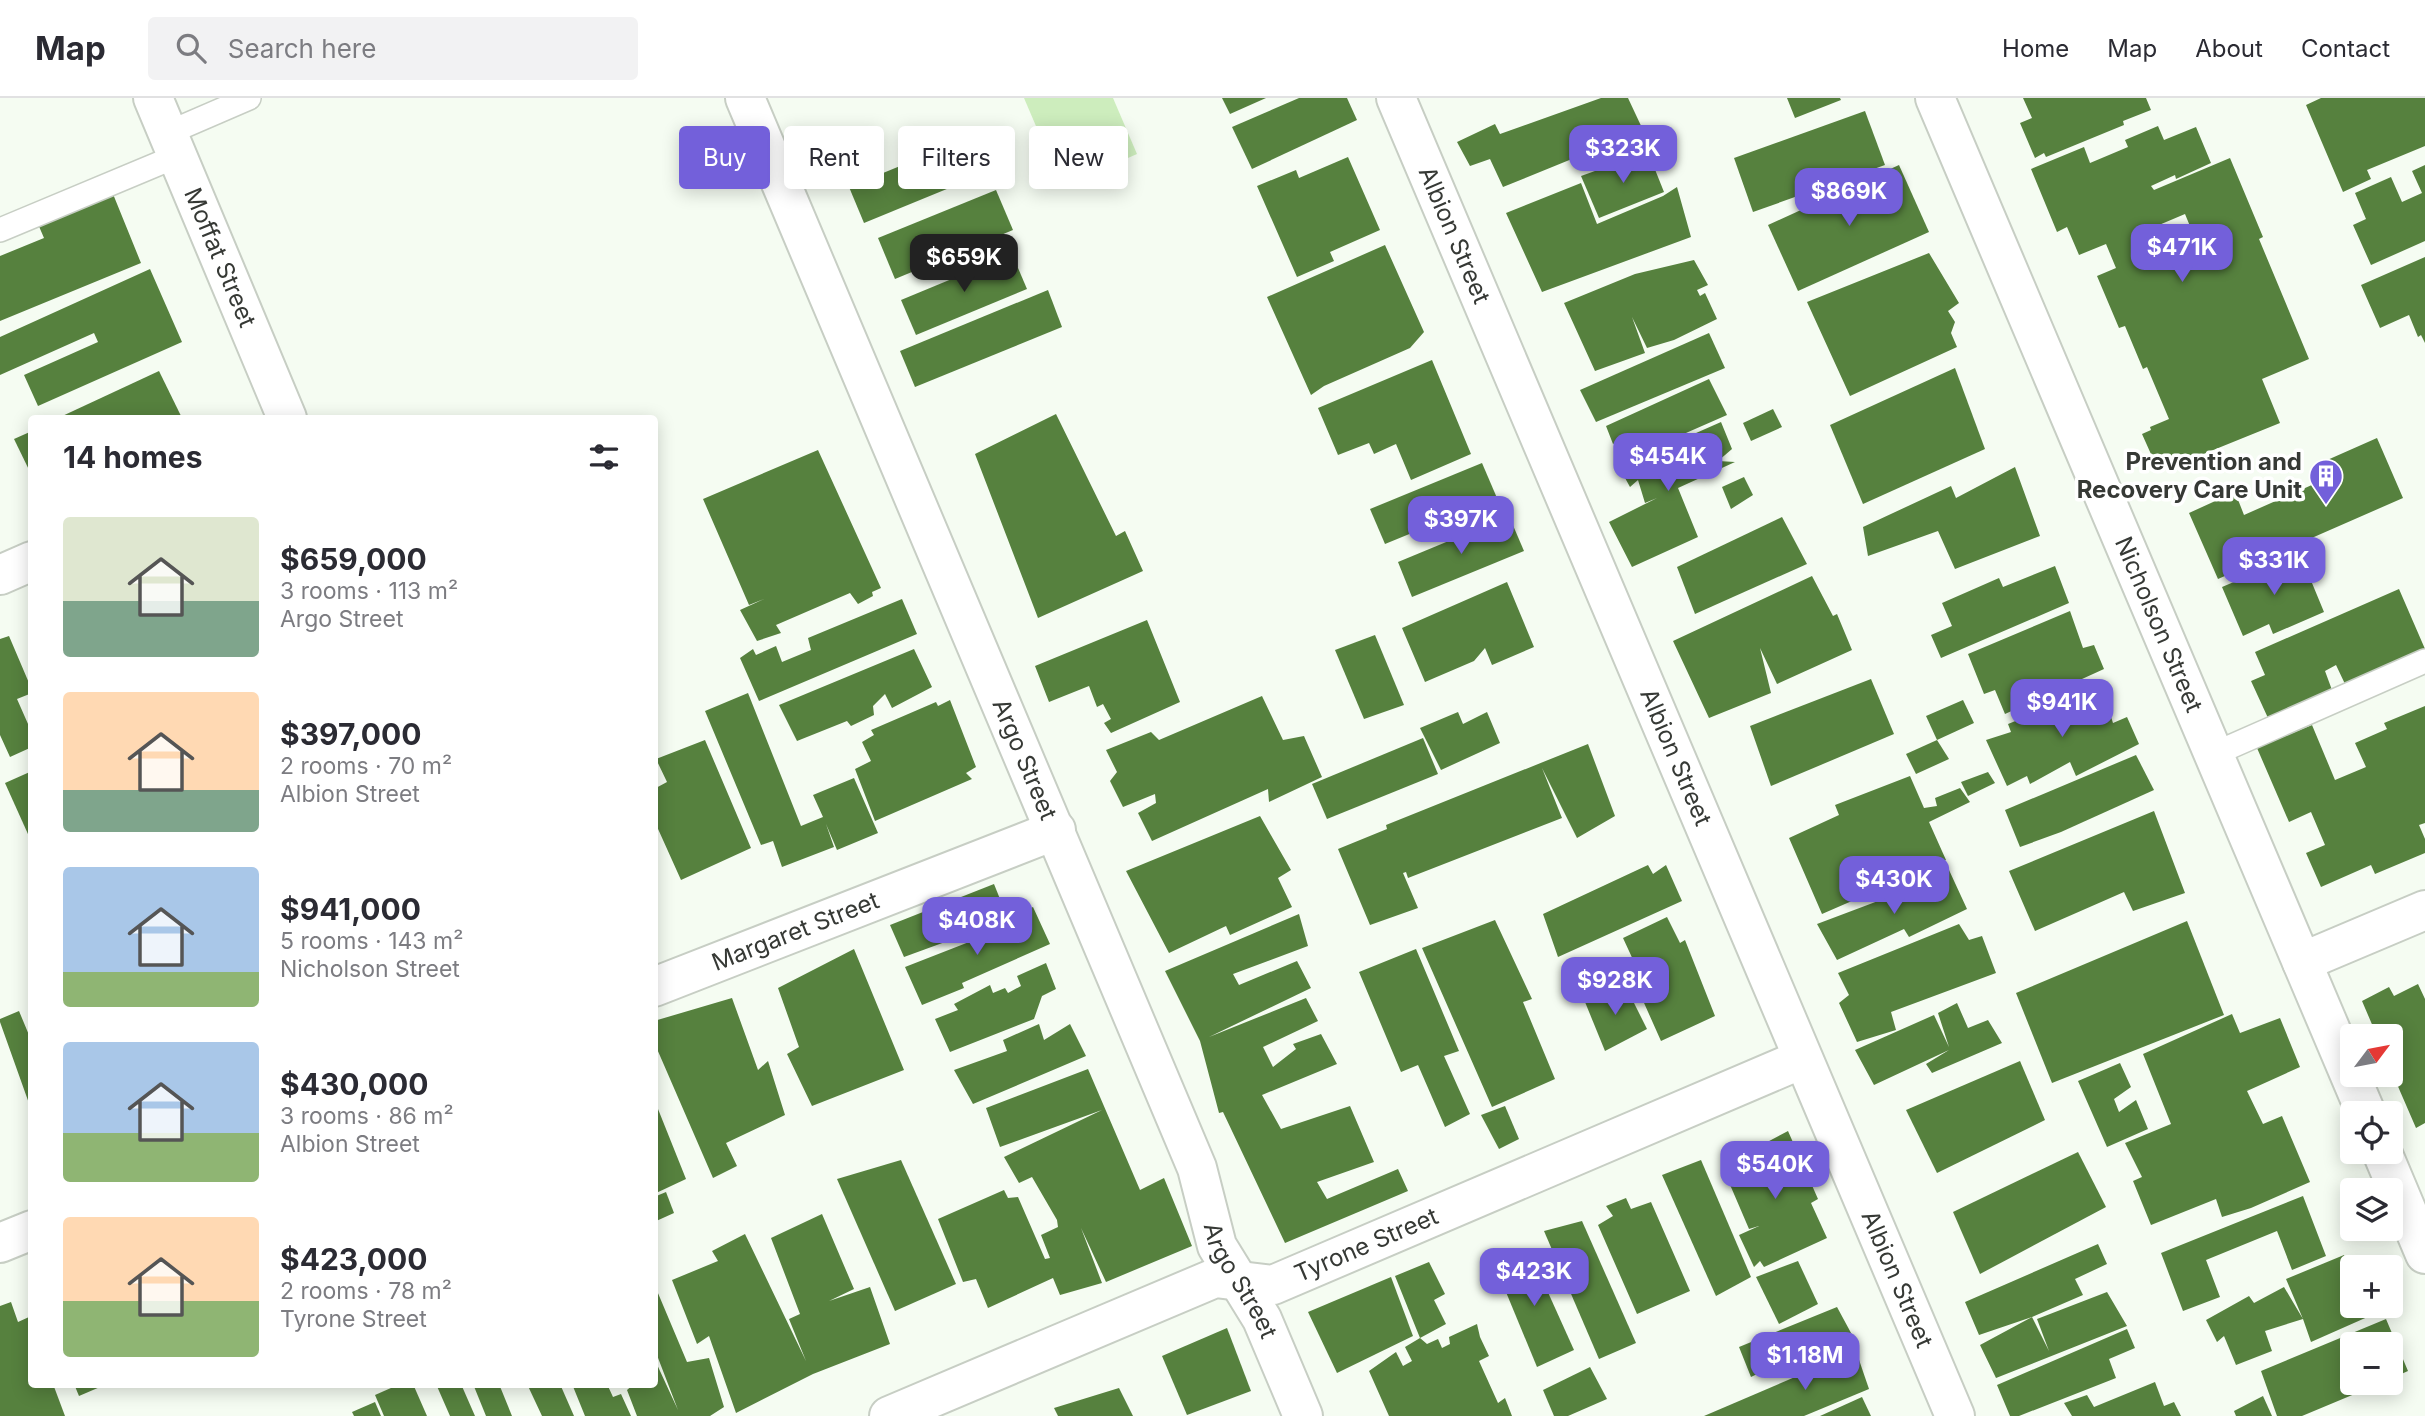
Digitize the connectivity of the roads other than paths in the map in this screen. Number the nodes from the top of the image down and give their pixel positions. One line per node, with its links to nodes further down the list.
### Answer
1 (153, 98): 6 (street, Moffat Street)
2 (249, 98): 6 (lane)
3 (745, 98): 13 (street, Argo Street)
4 (1396, 98): 17 (street, Albion Street)
5 (1935, 98): 12 (street, Nicholson Street)
6 (173, 144): 7 (lane); 8 (street, Moffat Street)
7 (0, 230)
8 (286, 415)
9 (28, 564): 10 (street)
10 (0, 575)
11 (2425, 661): 12 (lane)
12 (2214, 754): 15 (street, Nicholson Street)
13 (1056, 830): 16 (street, Margaret Street); 23 (street, Argo Street)
14 (2425, 910): 15 (street)
15 (2302, 962): 18 (street, Nicholson Street)
16 (658, 985)
17 (1802, 1059): 23 (street, Tyrone Street); 26 (street, Albion Street)
18 (2360, 1101)
19 (2387, 1164): 22 (street)
20 (28, 1232): 21 (street)
21 (0, 1243)
22 (2425, 1254)
23 (1237, 1280): 24 (street, Tyrone Street); 25 (street, Argo Street)
24 (889, 1416)
25 (1303, 1416)
26 (1955, 1416)

